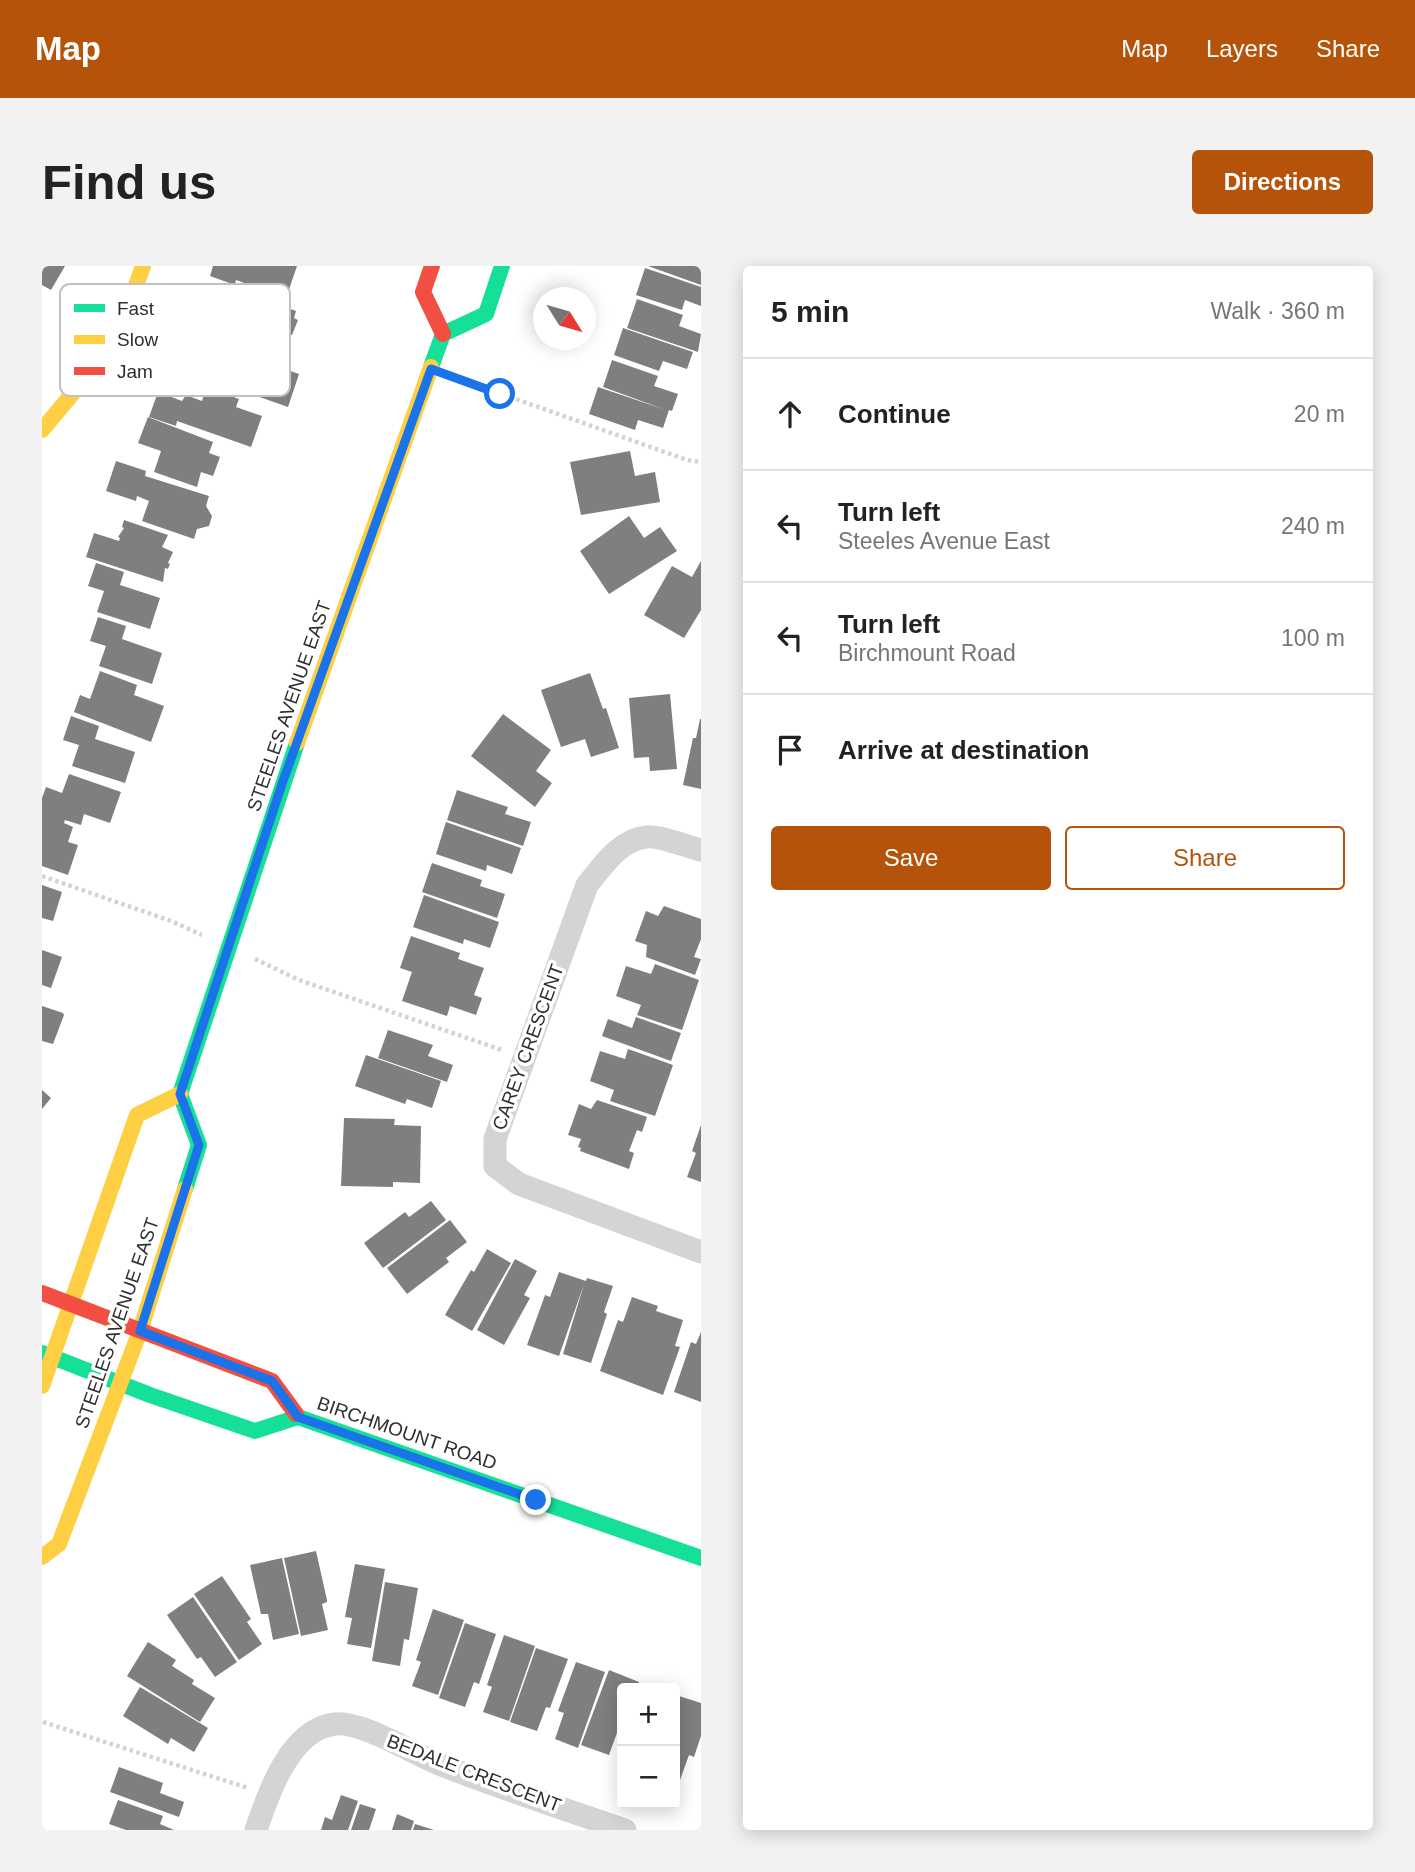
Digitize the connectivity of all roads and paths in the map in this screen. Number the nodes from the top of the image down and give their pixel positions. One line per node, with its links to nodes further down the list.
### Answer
1 (143, 266): 4 (main road)
2 (432, 266): 5 (main road)
3 (502, 266): 5 (main road)
4 (136, 284)
5 (443, 334): 6 (main road, STEELES AVENUE EAST)
6 (431, 369): 9 (path); 15 (main road, STEELES AVENUE EAST)
7 (70, 396): 8 (main road)
8 (42, 430)
9 (701, 462)
10 (701, 850): 14 (street, CAREY CRESCENT)
11 (42, 876): 12 (path)
12 (171, 921)
13 (299, 981): 14 (path)
14 (524, 1058): 16 (street, CAREY CRESCENT)
15 (180, 1094): 18 (main road); 19 (main road, STEELES AVENUE EAST)
16 (701, 1252)
17 (42, 1293): 18 (main road, BIRCHMOUNT ROAD)
18 (72, 1304): 19 (main road, BIRCHMOUNT ROAD); 20 (main road)
19 (140, 1331): 21 (main road, STEELES AVENUE EAST); 23 (main road, BIRCHMOUNT ROAD)
20 (47, 1355): 21 (main road, BIRCHMOUNT ROAD); 22 (main road)
21 (119, 1382): 23 (main road, BIRCHMOUNT ROAD); 24 (main road, STEELES AVENUE EAST)
22 (42, 1386)
23 (298, 1417): 25 (main road, BIRCHMOUNT ROAD)
24 (42, 1557)
25 (701, 1558)
26 (43, 1722): 27 (path)
27 (268, 1794): 28 (street, BEDALE CRESCENT); 29 (street, BEDALE CRESCENT)
28 (256, 1830)
29 (625, 1830)

